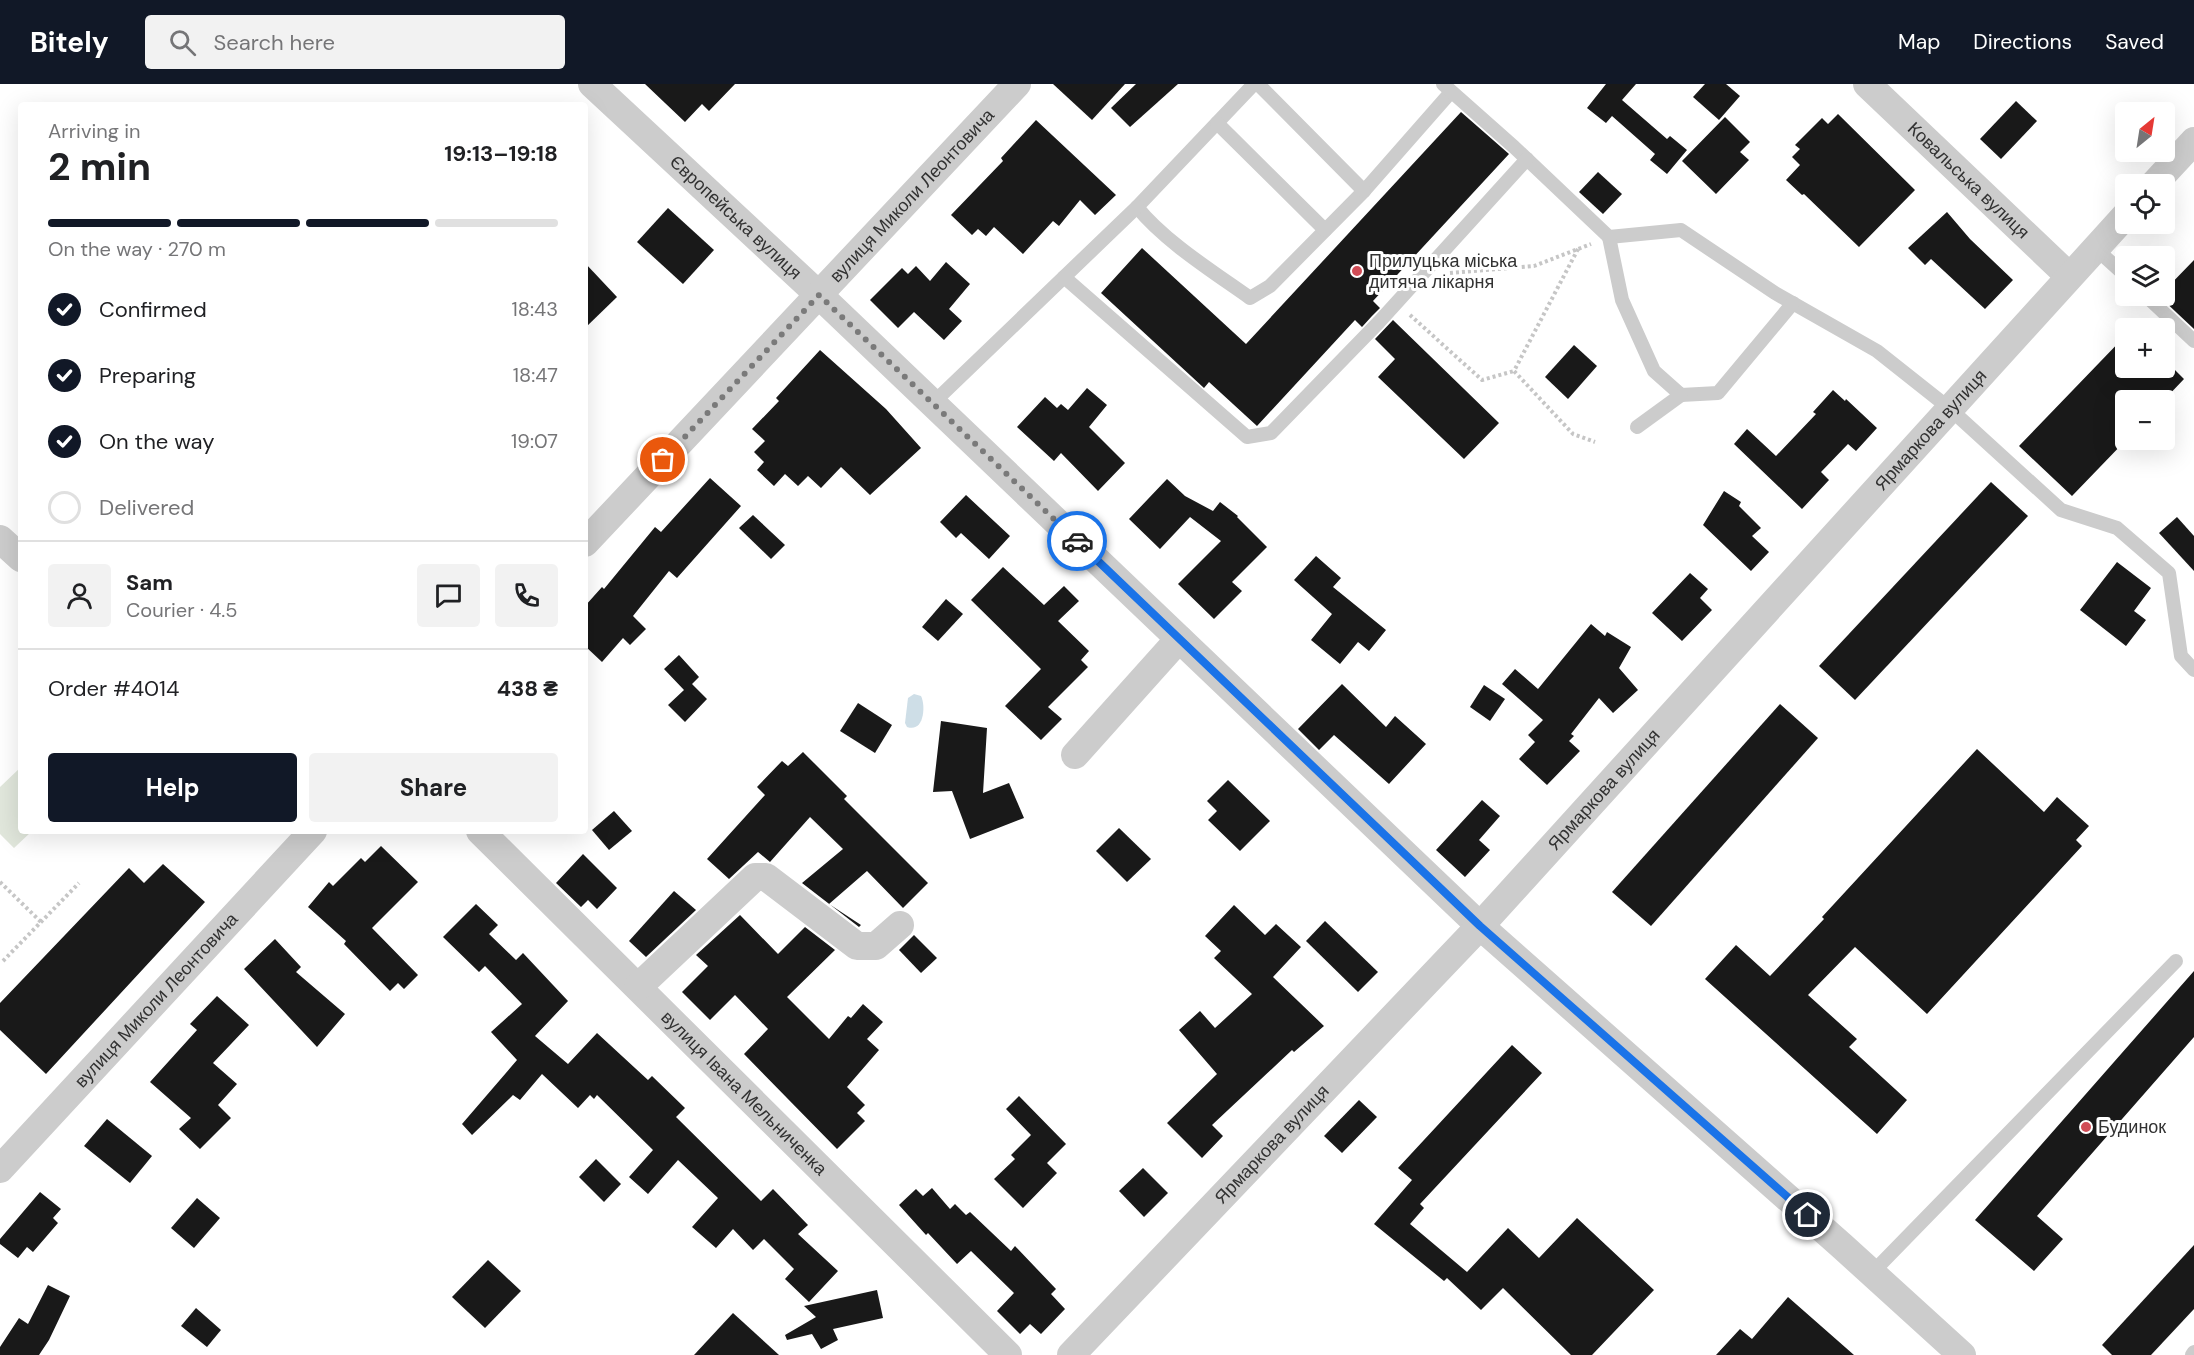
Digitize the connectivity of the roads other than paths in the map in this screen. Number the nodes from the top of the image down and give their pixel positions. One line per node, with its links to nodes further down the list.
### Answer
1 (592, 84): 19 (street, Європейська вулиця)
2 (1017, 84): 19 (street, вулиця Миколи Леонтовича)
3 (1256, 84): 6 (lane); 10 (lane)
4 (1866, 84): 17 (street, Ковальська вулиця)
5 (1447, 88): 8 (lane); 10 (lane)
6 (1217, 123): 11 (lane); 13 (lane)
7 (2194, 141): 9 (street)
8 (1527, 159): 14 (lane); 18 (lane)
9 (2163, 174)
10 (1364, 191): 13 (lane)
11 (1137, 207): 13 (lane); 18 (lane)
12 (2115, 227): 15 (street, Ярмаркова вулиця)
13 (1325, 231)
14 (1609, 237): 20 (lane); 23 (lane)
15 (2095, 248): 16 (lane); 17 (street, Ярмаркова вулиця)
16 (2115, 266)
17 (2069, 276): 25 (street, Ярмаркова вулиця)
18 (1064, 277): 24 (lane)
19 (819, 295): 24 (street, Європейська вулиця); 28 (street, вулиця Миколи Леонтовича)
20 (1793, 303): 23 (lane); 25 (lane)
21 (2157, 306): 22 (lane)
22 (2194, 341)
23 (1681, 395): 26 (lane)
24 (933, 403): 30 (street, Європейська вулиця)
25 (1949, 408): 31 (lane); 36 (street, Ярмаркова вулиця)
26 (1637, 427)
27 (0, 539): 29 (street)
28 (588, 540)
29 (18, 555)
30 (1179, 639): 32 (street); 36 (street, Європейська вулиця)
31 (2194, 670)
32 (1075, 755)
33 (310, 834): 39 (street, вулиця Миколи Леонтовича)
34 (483, 834): 38 (street, вулиця Івана Мельниченка)
35 (900, 925): 38 (street)
36 (1480, 926): 40 (street, Європейська вулиця); 42 (street, Ярмаркова вулиця)
37 (2176, 961): 40 (lane)
38 (638, 987): 41 (street, вулиця Івана Мельниченка)
39 (0, 1169)
40 (1872, 1273): 43 (street, Європейська вулиця)
41 (1008, 1355)
42 (1071, 1355)
43 (1962, 1355)

